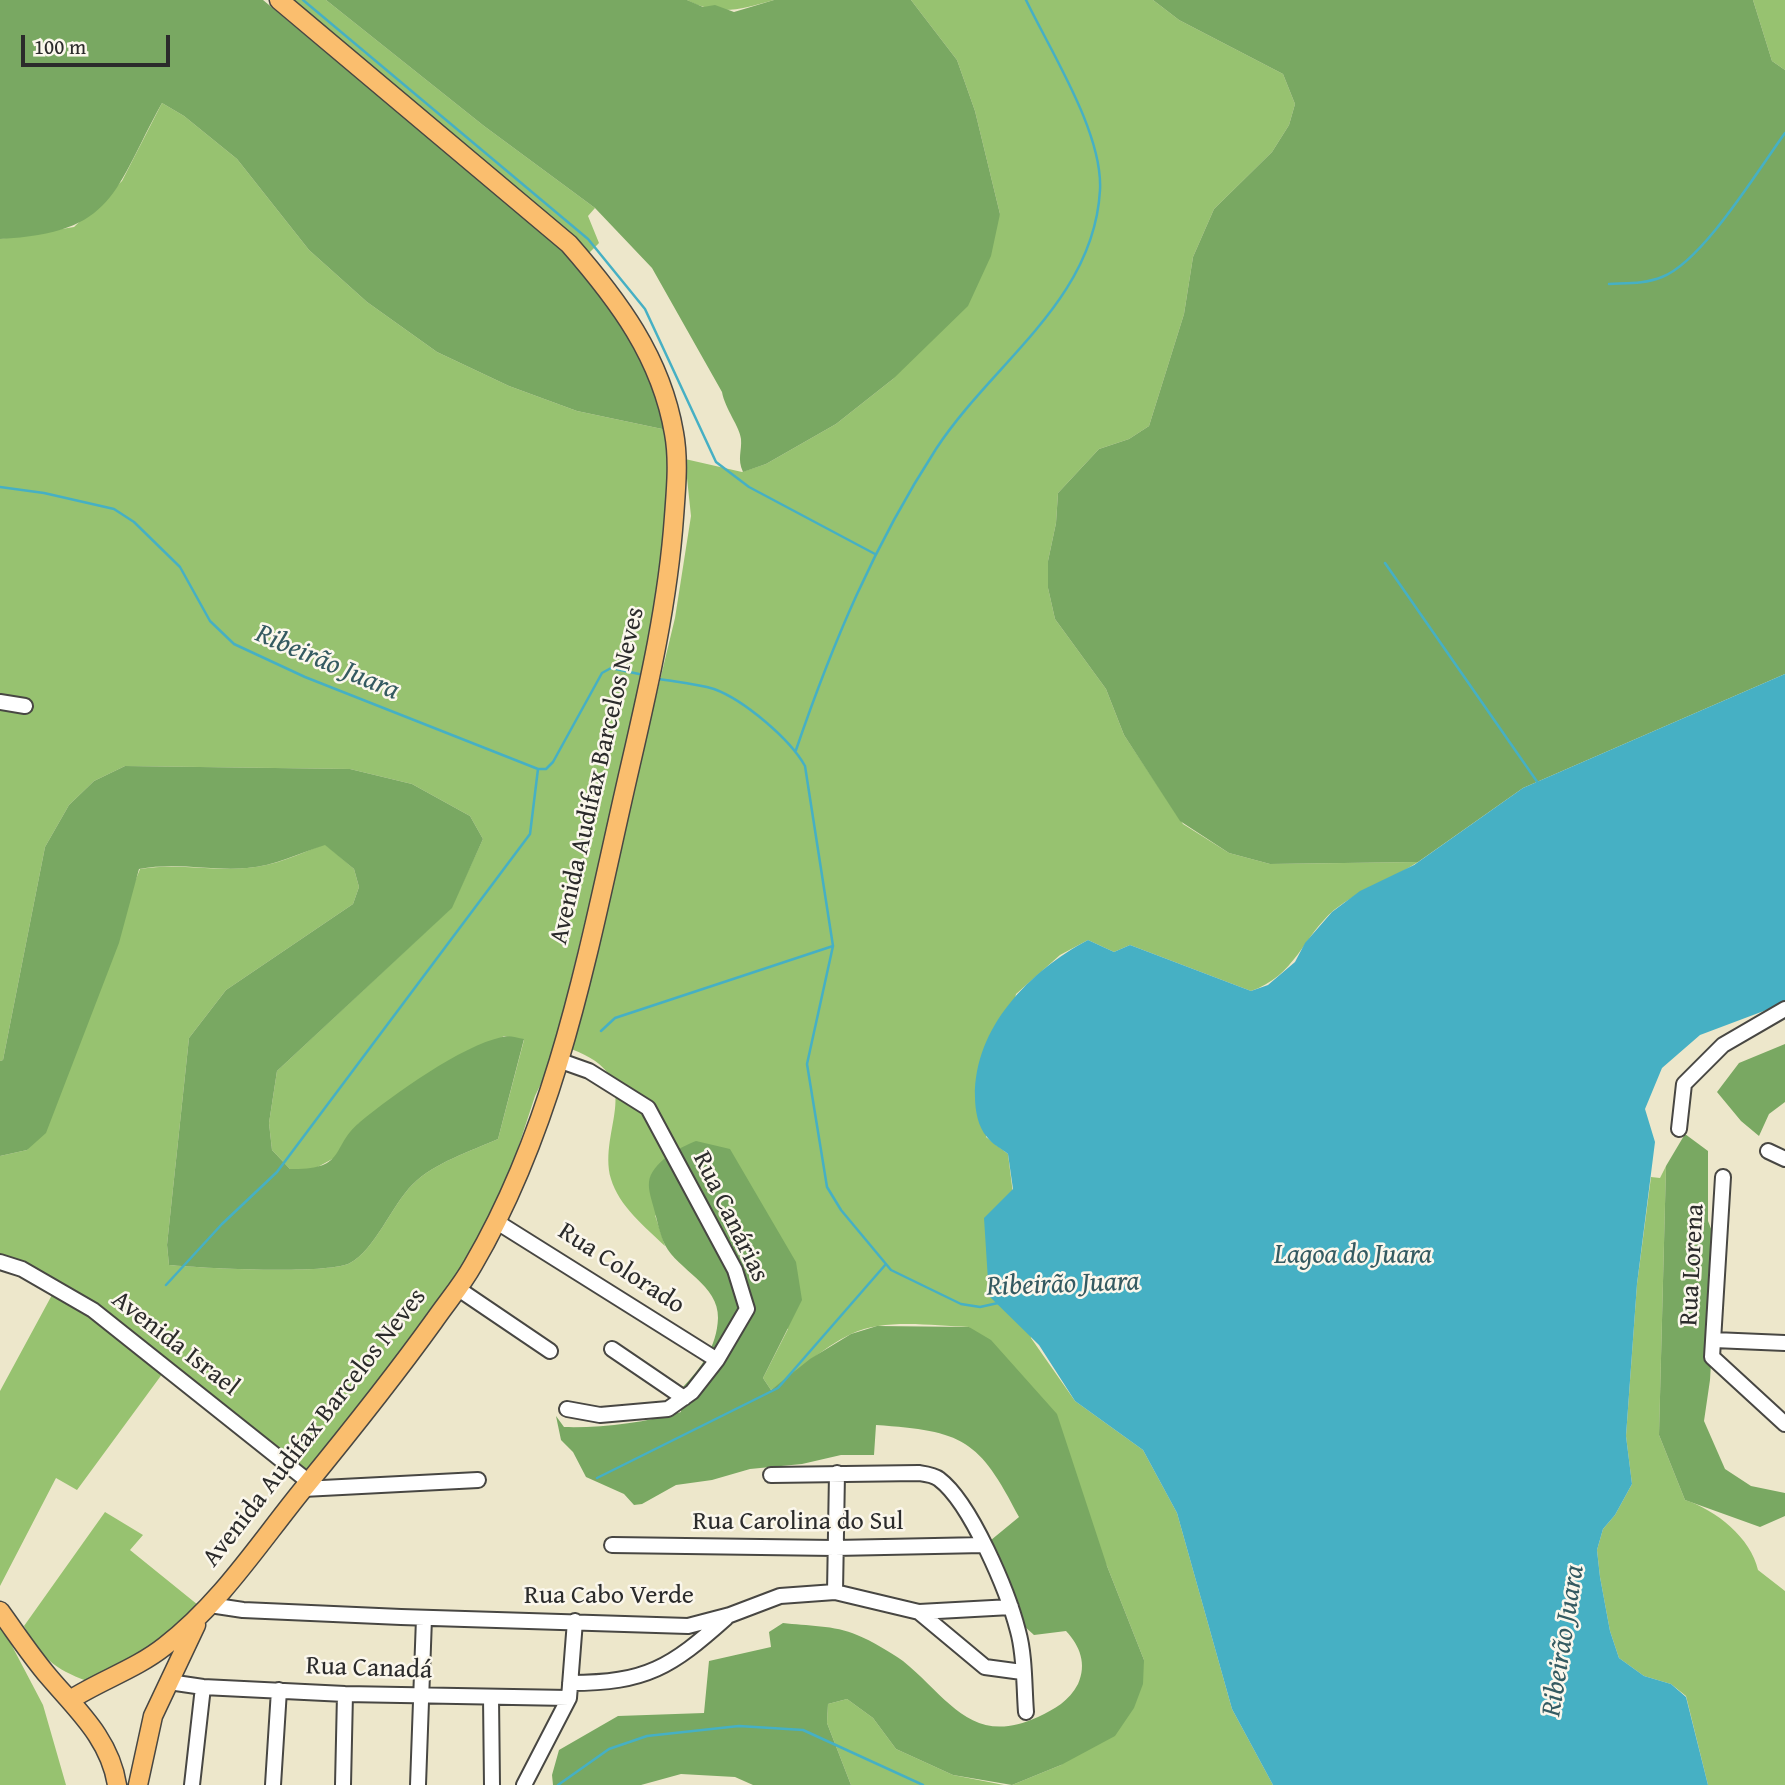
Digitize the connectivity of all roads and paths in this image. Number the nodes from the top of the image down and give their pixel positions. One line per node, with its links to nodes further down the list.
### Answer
1 (279, 0): 5 (main road, Avenida Audifax Barcelos Neves)
2 (0, 702): 3 (street)
3 (25, 706)
4 (1785, 1009): 6 (street)
5 (558, 1060): 10 (main road, Avenida Audifax Barcelos Neves); 17 (street, Rua Canárias)
6 (1679, 1129)
7 (1768, 1151): 8 (street)
8 (1785, 1159)
9 (1723, 1177): 13 (street, Rua Lorena)
10 (497, 1222): 12 (main road, Avenida Audifax Barcelos Neves); 17 (street, Rua Colorado)
11 (0, 1262): 24 (street, Avenida Israel)
12 (457, 1288): 16 (street); 24 (main road, Avenida Audifax Barcelos Neves)
13 (1714, 1340): 14 (street); 20 (street, Rua Lorena)
14 (1785, 1343)
15 (612, 1349): 18 (street)
16 (550, 1351)
17 (717, 1360): 18 (street, Rua Canárias)
18 (684, 1398): 19 (street, Rua Canárias)
19 (568, 1409)
20 (1785, 1424)
21 (837, 1473): 22 (street); 26 (street); 27 (street)
22 (771, 1475)
23 (478, 1479): 24 (street)
24 (306, 1486): 30 (main road, Avenida Audifax Barcelos Neves)
25 (612, 1545): 27 (street, Rua Carolina do Sul)
26 (984, 1545): 27 (street, Rua Carolina do Sul); 29 (street)
27 (835, 1548): 28 (street)
28 (835, 1592): 32 (street, Rua Cabo Verde); 33 (street, Rua Cabo Verde)
29 (1010, 1607): 32 (street); 37 (street)
30 (205, 1610): 34 (street, Rua Cabo Verde); 38 (main road, Avenida Audifax Barcelos Neves); 40 (main road, Avenida Audifax Barcelos Neves)
31 (0, 1611): 36 (main road)
32 (919, 1612): 37 (street, Rua Cabo Verde)
33 (730, 1615): 35 (street, Rua Cabo Verde); 42 (street, Rua Canadá)
34 (424, 1618): 35 (street, Rua Cabo Verde); 44 (street)
35 (575, 1621): 42 (street)
36 (18, 1637): 40 (main road); 46 (main road)
37 (1022, 1672): 47 (street)
38 (169, 1682): 39 (street, Rua Canadá); 49 (main road, Avenida Audifax Barcelos Neves)
39 (203, 1687): 41 (street, Rua Canadá); 50 (street)
40 (89, 1688): 46 (main road, Avenida Audifax Barcelos Neves)
41 (279, 1690): 43 (street, Rua Canadá); 51 (street)
42 (570, 1691): 45 (street, Rua Canadá); 55 (street)
43 (345, 1694): 44 (street, Rua Canadá); 52 (street)
44 (420, 1696): 45 (street, Rua Canadá); 53 (street)
45 (491, 1697): 54 (street)
46 (70, 1700): 48 (main road)
47 (1026, 1712)
48 (117, 1785)
49 (138, 1785)
50 (192, 1785)
51 (273, 1785)
52 (343, 1785)
53 (418, 1785)
54 (491, 1785)
55 (524, 1785)

